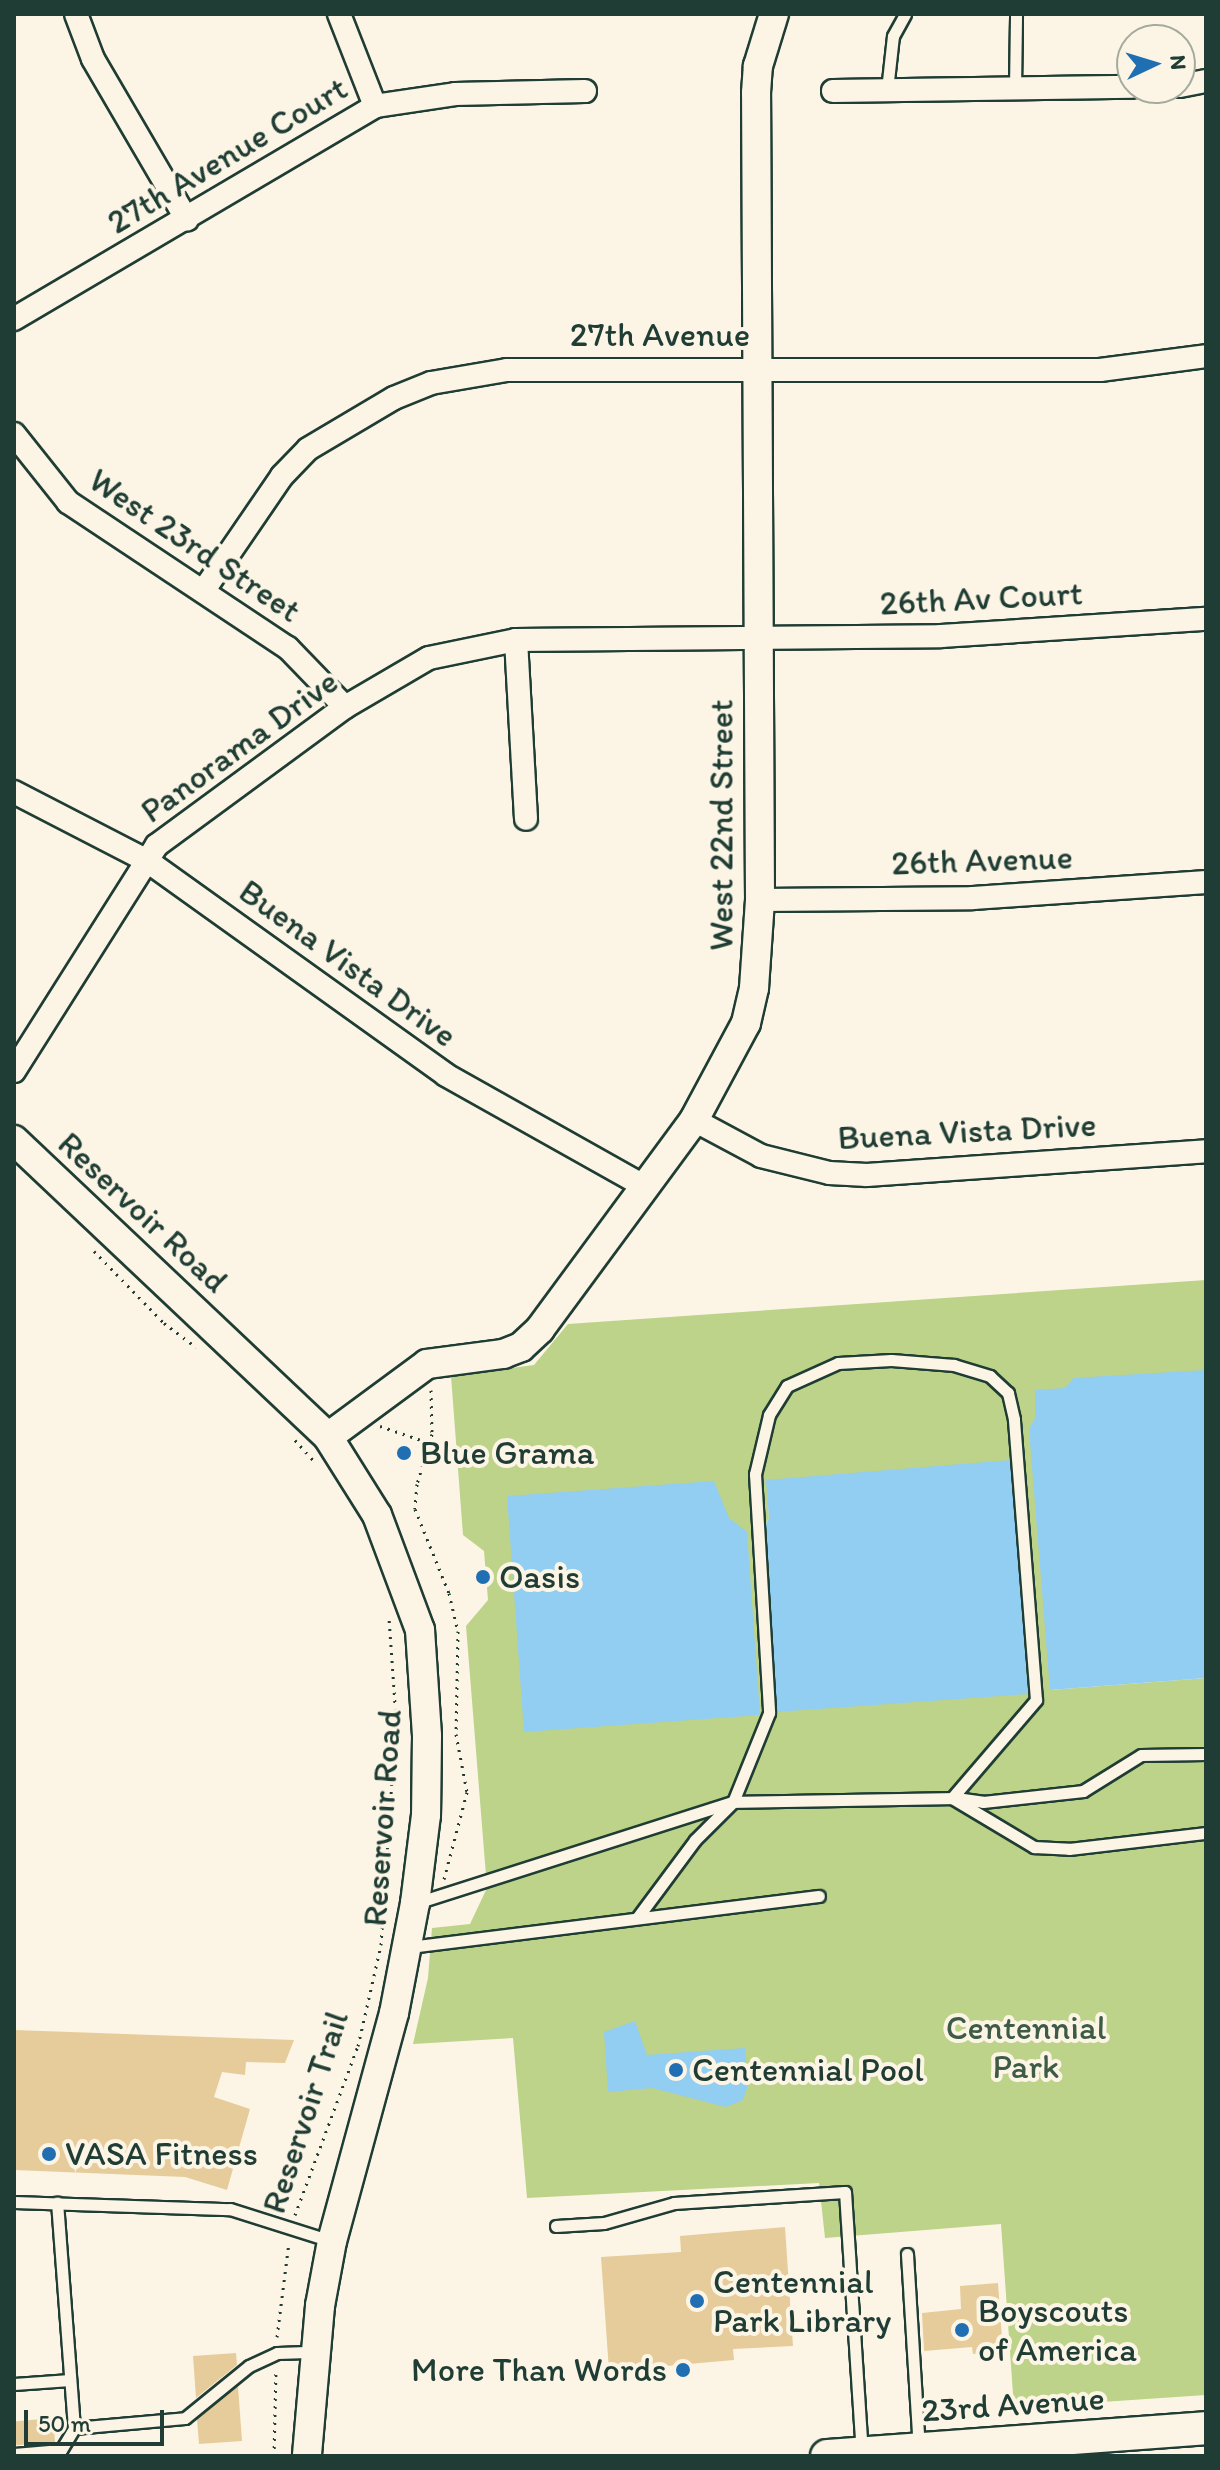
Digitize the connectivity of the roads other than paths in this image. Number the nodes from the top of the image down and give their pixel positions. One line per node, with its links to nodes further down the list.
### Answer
1 (76, 14): 12 (street)
2 (339, 14): 11 (street)
3 (774, 14): 15 (street, West 22nd Street)
4 (905, 14): 8 (lane)
5 (1016, 14): 7 (lane)
6 (1116, 87): 7 (street)
7 (1015, 89): 8 (street)
8 (887, 90): 10 (street)
9 (585, 91): 11 (street, 27th Avenue Court)
10 (833, 91)
11 (375, 106): 12 (street, 27th Avenue Court)
12 (187, 220): 13 (street, 27th Avenue Court)
13 (14, 319)
14 (1206, 356): 15 (street, 27th Avenue)
15 (756, 369): 17 (street, 27th Avenue); 19 (street, West 22nd Street)
16 (14, 434): 17 (street, West 23rd Street)
17 (204, 590): 21 (street, West 23rd Street)
18 (1206, 619): 19 (street, 26th Av Court)
19 (758, 638): 20 (street, Panorama Drive); 26 (street, West 22nd Street)
20 (516, 640): 21 (street, Panorama Drive); 23 (street)
21 (345, 707): 24 (street, Panorama Drive)
22 (14, 792): 24 (street, Buena Vista Drive)
23 (526, 819)
24 (146, 860): 27 (street, Panorama Drive); 31 (street, Buena Vista Drive)
25 (1206, 882): 26 (street, 26th Avenue)
26 (760, 900): 28 (street, West 22nd Street)
27 (14, 1071)
28 (694, 1120): 30 (street, Buena Vista Drive); 31 (street, West 22nd Street)
29 (14, 1140): 32 (street, Reservoir Road)
30 (1206, 1151)
31 (644, 1186): 32 (street, West 22nd Street)
32 (328, 1437): 38 (street, Reservoir Road)
33 (1206, 1754): 34 (lane)
34 (952, 1798): 35 (lane); 35 (lane); 36 (lane)
35 (733, 1802): 38 (lane); 39 (lane)
36 (1206, 1833)
37 (819, 1896): 39 (lane)
38 (415, 1903): 40 (street, Reservoir Road)
39 (637, 1918): 40 (lane)
40 (408, 1947): 44 (street, Reservoir Road)
41 (14, 2202): 42 (lane)
42 (57, 2203): 44 (lane); 47 (lane)
43 (556, 2226): 53 (lane)
44 (332, 2241): 46 (street, Reservoir Road)
45 (907, 2254): 52 (lane)
46 (315, 2352): 49 (lane); 55 (street, Reservoir Road)
47 (70, 2380): 48 (lane); 49 (lane)
48 (14, 2384)
49 (74, 2428): 54 (lane)
50 (1206, 2428): 51 (main road, 23rd Avenue)
51 (1148, 2444): 52 (main road, 23rd Avenue)
52 (919, 2449): 53 (main road, 23rd Avenue)
53 (862, 2453): 56 (main road, 23rd Avenue)
54 (14, 2454)
55 (307, 2456)
56 (827, 2456)

